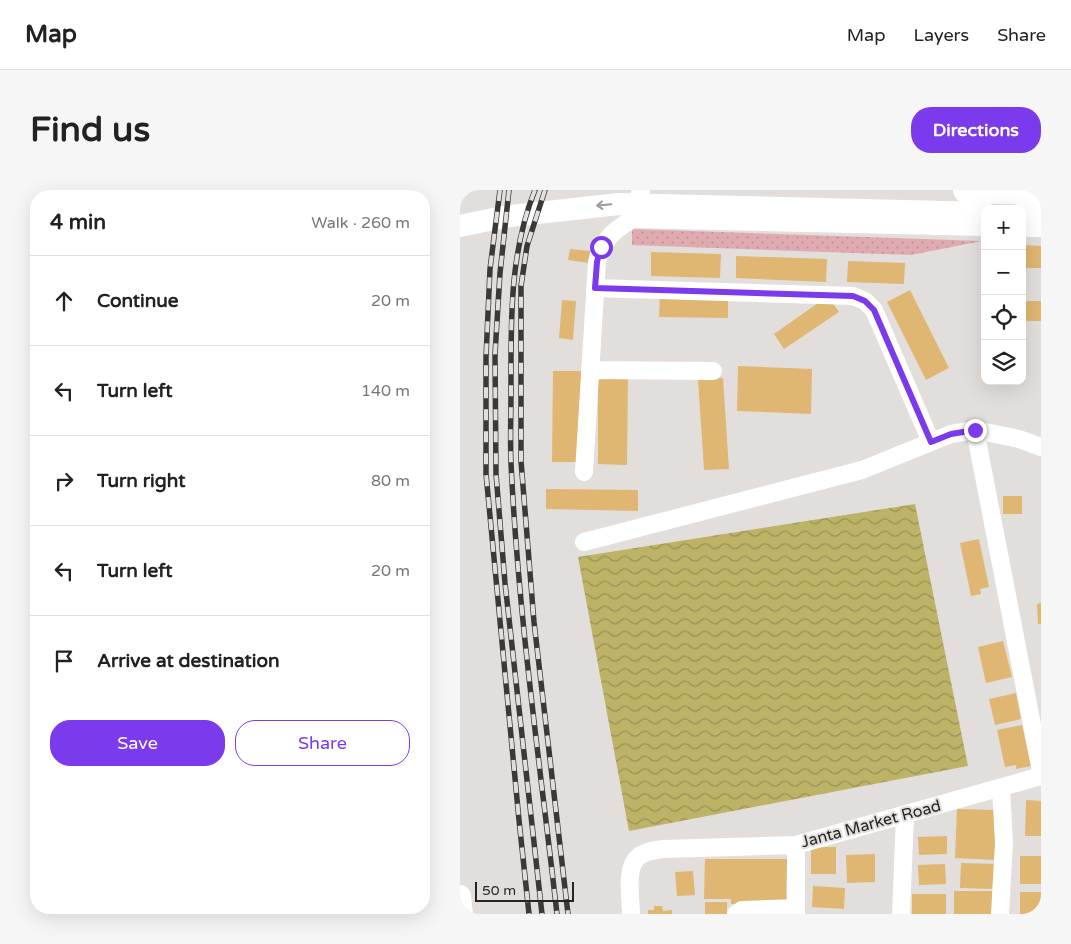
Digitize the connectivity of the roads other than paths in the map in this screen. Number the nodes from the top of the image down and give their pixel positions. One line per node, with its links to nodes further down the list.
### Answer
1 (641, 190): 7 (street)
2 (966, 190): 3 (highway)
3 (1041, 192)
4 (981, 213): 8 (main road, one-way to 8)
5 (1026, 214): 6 (main road)
6 (1041, 214)
7 (633, 219): 9 (street); 12 (street)
8 (460, 226)
9 (981, 227)
10 (1026, 228): 11 (street)
11 (1041, 228)
12 (595, 288): 13 (street); 16 (street)
13 (590, 370): 14 (street); 18 (street)
14 (713, 371)
15 (975, 430): 16 (street); 17 (street); 20 (street)
16 (931, 442): 19 (street)
17 (1041, 447)
18 (584, 472)
19 (584, 542)
20 (1041, 771)
21 (1041, 776): 22 (street, Janta Market Road)
22 (1001, 788): 23 (street, Janta Market Road); 31 (street)
23 (904, 815): 24 (street, Janta Market Road); 30 (street)
24 (796, 845): 26 (street); 28 (street, Janta Market Road)
25 (460, 896): 27 (main road)
26 (796, 911): 29 (street)
27 (462, 914)
28 (631, 914)
29 (736, 914)
30 (902, 914)
31 (1000, 914)

